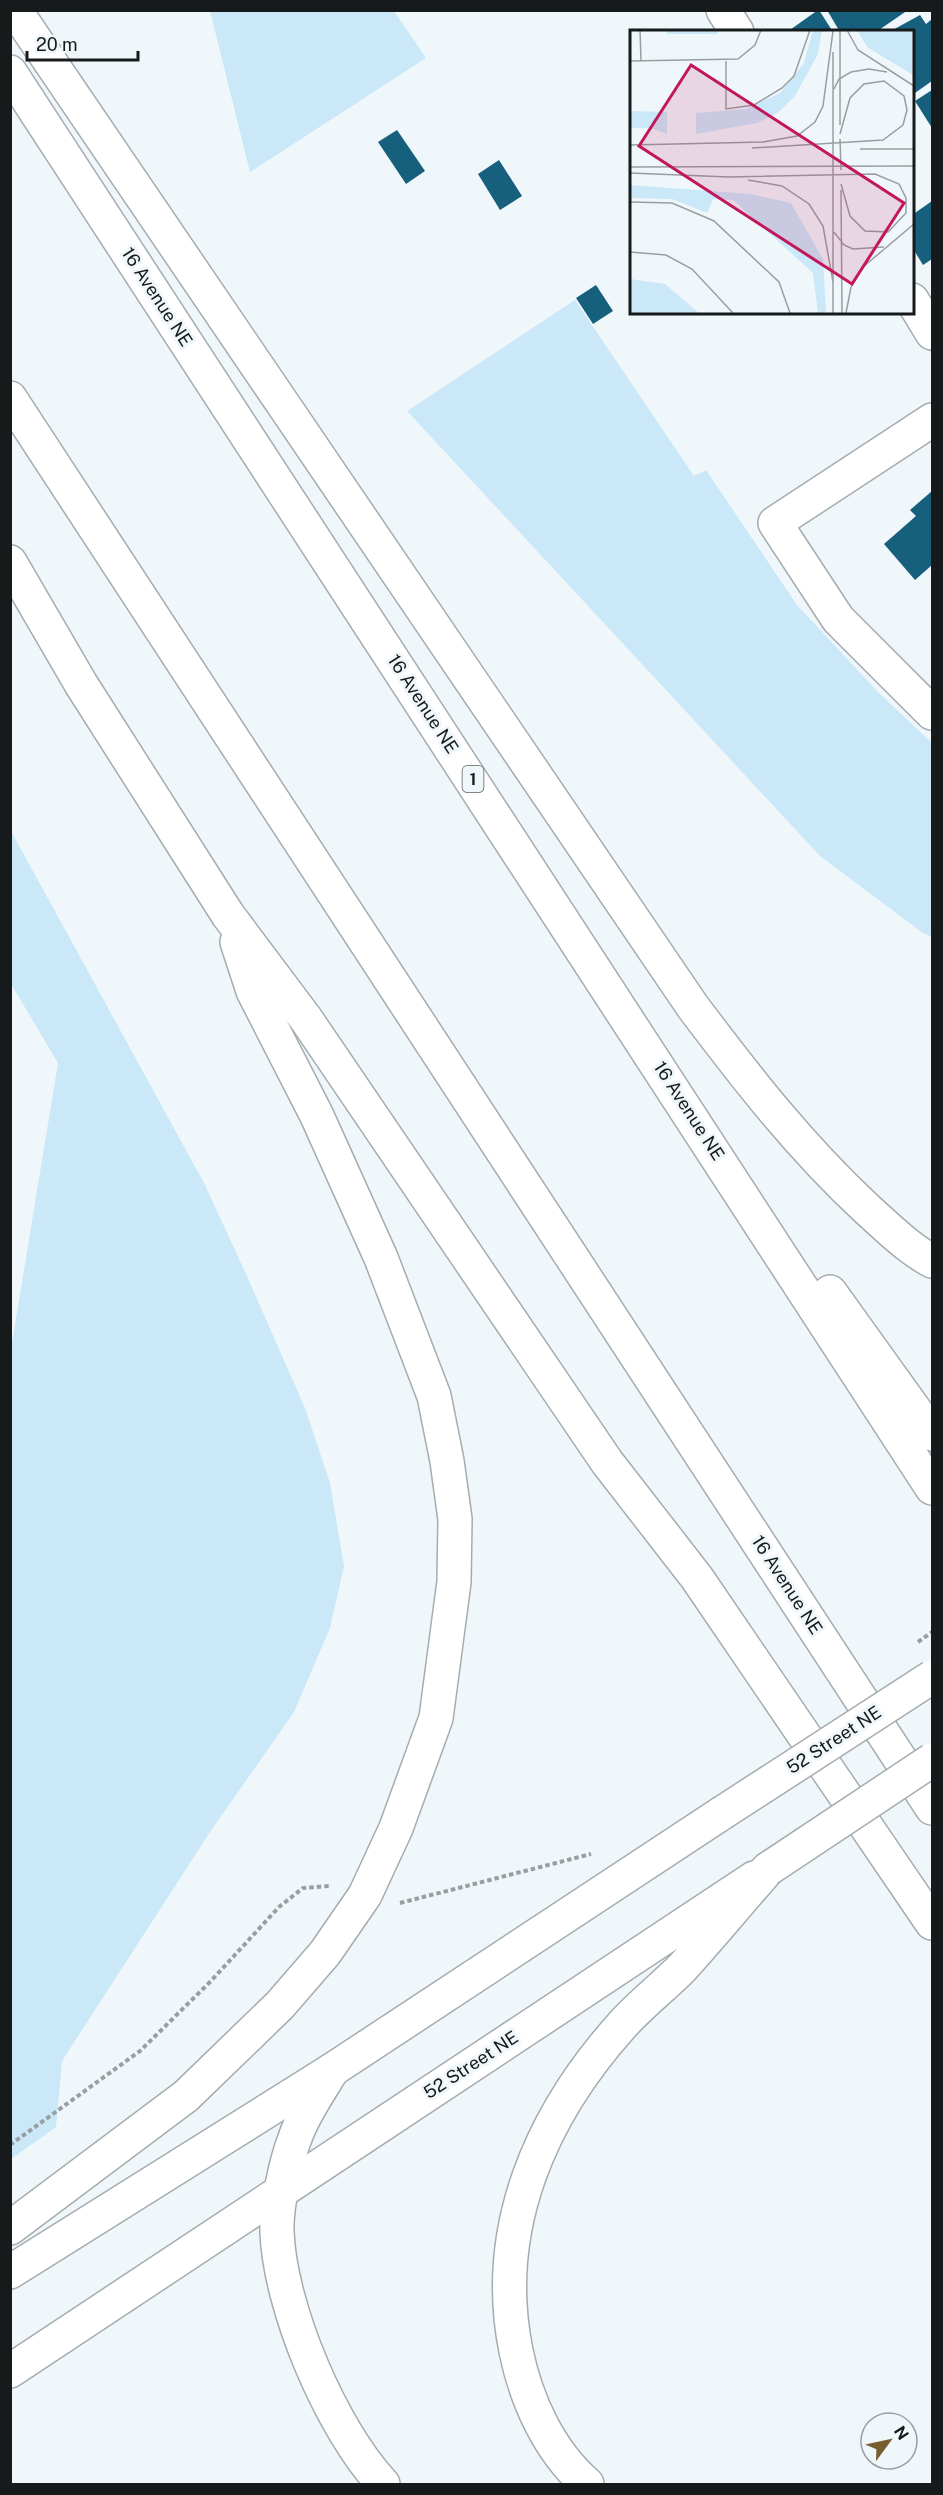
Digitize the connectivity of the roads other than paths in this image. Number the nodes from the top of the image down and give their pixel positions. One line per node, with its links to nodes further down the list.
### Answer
1 (15, 10): 13 (main road)
2 (723, 10): 3 (main road)
3 (736, 30)
4 (10, 72): 12 (main road, 16 Avenue NE / 1)
5 (913, 302): 6 (main road)
6 (933, 333)
7 (10, 398): 18 (main road, 16 Avenue NE)
8 (933, 420): 10 (main road)
9 (10, 562): 11 (main road)
10 (933, 713)
11 (228, 915): 20 (main road); 23 (main road)
12 (585, 951): 14 (main road); 15 (main road, 16 Avenue NE / 1)
13 (933, 1261)
14 (933, 1434)
15 (933, 1488)
16 (933, 1677): 21 (main road, 52 Street NE, bridge)
17 (933, 1760): 19 (main road, 52 Street NE, bridge)
18 (933, 1808)
19 (768, 1869): 22 (main road, 52 Street NE); 27 (main road)
20 (933, 1923)
21 (332, 2070): 22 (main road); 24 (main road, 52 Street NE)
22 (283, 2189): 25 (main road, 52 Street NE); 26 (main road)
23 (10, 2228)
24 (10, 2272)
25 (10, 2371)
26 (383, 2484)
27 (587, 2484)

